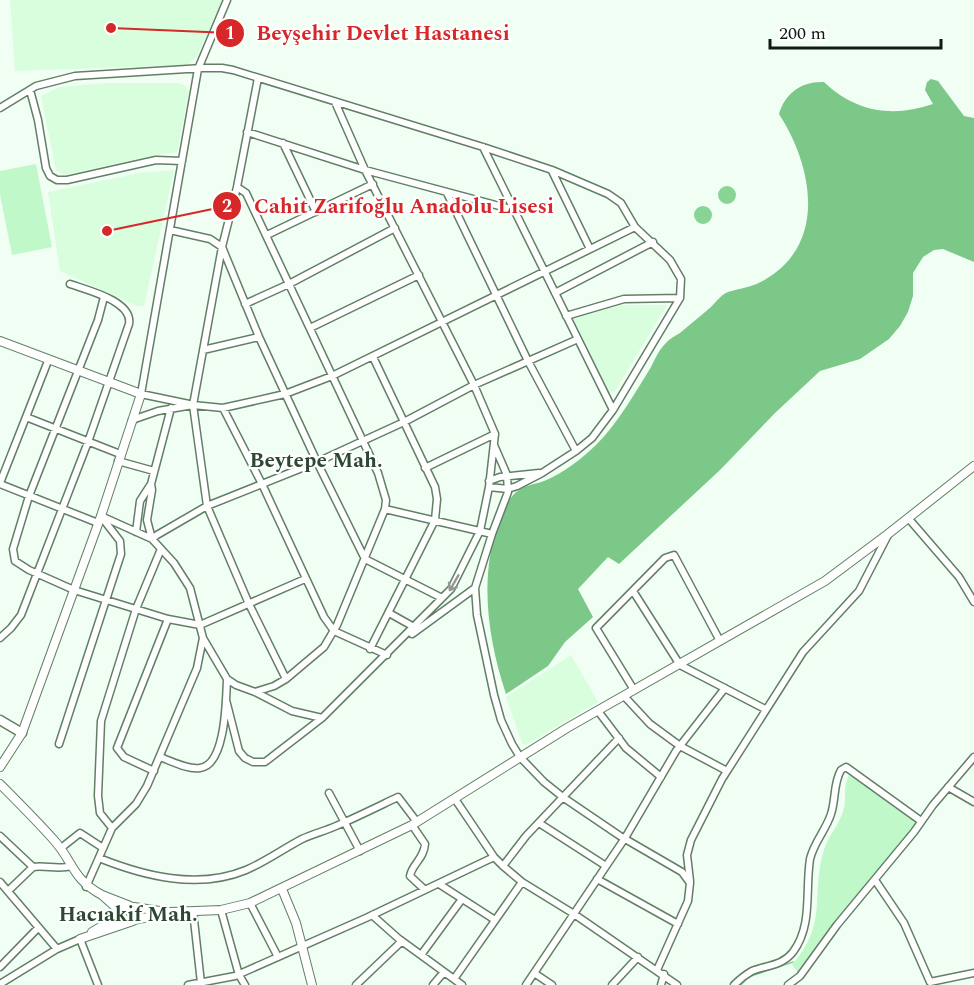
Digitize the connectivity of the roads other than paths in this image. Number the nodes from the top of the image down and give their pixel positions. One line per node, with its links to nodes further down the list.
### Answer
1 (227, 0): 2 (street)
2 (198, 69): 3 (street); 4 (street); 10 (street)
3 (258, 78): 5 (street); 7 (street)
4 (30, 90): 6 (street); 10 (street)
5 (335, 102): 9 (street); 11 (street)
6 (0, 108)
7 (247, 132): 8 (street); 14 (street)
8 (283, 143): 11 (street); 17 (street)
9 (483, 147): 12 (street); 16 (street)
10 (182, 161): 20 (street)
11 (365, 170): 13 (street); 15 (street)
12 (552, 170): 18 (street); 24 (street)
13 (373, 184): 17 (street); 19 (street)
14 (237, 187): 21 (street); 23 (street)
15 (447, 193): 16 (street); 30 (street)
16 (514, 210): 25 (street)
17 (316, 212): 21 (street)
18 (635, 227): 22 (street); 24 (street)
19 (395, 228): 26 (street); 28 (street)
20 (170, 230): 23 (street); 48 (street)
21 (267, 236): 28 (street)
22 (653, 242): 29 (street); 32 (street)
23 (222, 247): 33 (street); 40 (street)
24 (590, 249): 25 (street)
25 (544, 271): 29 (street); 30 (street)
26 (419, 275): 35 (street); 36 (street)
27 (70, 284): 31 (street)
28 (289, 284): 33 (street); 36 (street)
29 (555, 293): 34 (street)
30 (497, 295): 35 (street); 43 (street)
31 (104, 297): 44 (street); 46 (street)
32 (680, 298): 34 (street); 53 (street)
33 (245, 304): 37 (street)
34 (566, 316): 38 (street)
35 (443, 322): 41 (street); 47 (street)
36 (309, 328): 45 (street)
37 (259, 337): 40 (street); 49 (street)
38 (578, 339): 43 (street); 53 (street)
39 (0, 341): 42 (street)
40 (203, 350): 50 (street)
41 (374, 357): 45 (street); 56 (street)
42 (48, 361): 44 (street); 54 (street)
43 (528, 361): 47 (street); 62 (street)
44 (78, 371): 46 (street); 57 (street)
45 (332, 376): 49 (street); 59 (street)
46 (109, 383): 48 (street); 60 (street)
47 (474, 385): 56 (street); 58 (street)
48 (141, 394): 50 (street); 55 (street)
49 (285, 394): 52 (street); 64 (street)
50 (193, 405): 51 (street); 52 (street); 76 (street)
51 (171, 408): 55 (street); 67 (street)
52 (223, 408): 72 (street)
53 (613, 410): 62 (street)
54 (26, 417): 57 (street); 70 (street)
55 (132, 420): 63 (street)
56 (404, 422): 59 (street); 66 (street)
57 (56, 430): 60 (street); 75 (street)
58 (495, 434): 61 (street); 66 (street)
59 (362, 441): 64 (street); 78 (street)
60 (88, 442): 63 (street); 77 (street)
61 (494, 444): 69 (street); 73 (street)
62 (576, 451): 68 (street)
63 (119, 457): 67 (street); 80 (street)
64 (317, 462): 72 (street); 88 (street)
65 (974, 466): 79 (street)
66 (425, 468): 81 (street)
67 (154, 471): 71 (street)
68 (543, 473): 69 (street); 74 (street)
69 (507, 476): 73 (street); 74 (street)
70 (0, 484): 75 (street)
71 (151, 484): 83 (street); 86 (street)
72 (262, 484): 76 (street); 90 (street)
73 (489, 484): 74 (street); 82 (street)
74 (508, 489): 84 (street)
75 (29, 496): 77 (street); 89 (street)
76 (207, 506): 86 (street); 98 (street)
77 (62, 509): 80 (street); 89 (street)
78 (385, 509): 81 (street); 88 (street)
79 (909, 519): 85 (street); 97 (street)
80 (99, 520): 83 (street); 93 (street); 96 (street)
81 (435, 520): 82 (street); 91 (street)
82 (480, 531): 84 (street); 95 (street, one-way to 95)
83 (136, 532): 86 (street)
84 (492, 534): 92 (street)
85 (888, 534): 107 (street); 119 (street)
86 (152, 539): 87 (street)
87 (161, 549): 99 (street); 102 (street)
88 (365, 559): 91 (street); 104 (street)
89 (37, 573): 93 (street); 105 (street)
90 (305, 579): 98 (street); 104 (street)
91 (406, 580): 95 (street); 100 (street)
92 (476, 588): 108 (street); 129 (street)
93 (74, 590): 96 (street); 123 (street)
94 (633, 591): 107 (street); 111 (street); 115 (street)
95 (442, 598): 103 (street)
96 (106, 600): 99 (street); 125 (street)
97 (974, 602)
98 (249, 604): 102 (street); 113 (street)
99 (136, 609): 101 (street); 144 (street)
100 (389, 613): 103 (street); 109 (street)
101 (168, 619): 102 (street); 131 (street)
102 (200, 625): 106 (street)
103 (414, 627): 108 (street)
104 (334, 631): 109 (street); 113 (street)
105 (0, 638)
106 (203, 638): 112 (street); 127 (street)
107 (720, 641): 111 (street)
108 (400, 643): 110 (street)
109 (370, 649): 110 (street)
110 (387, 655): 121 (street)
111 (680, 665): 114 (street); 115 (street)
112 (227, 679): 116 (street); 118 (street)
113 (286, 679): 116 (street)
114 (725, 688): 119 (street); 126 (street)
115 (634, 690): 117 (street)
116 (255, 692): 121 (street)
117 (624, 696): 120 (street); 126 (street)
118 (226, 700): 121 (street); 127 (street)
119 (765, 709): 132 (street)
120 (598, 711): 124 (street); 129 (street)
121 (322, 718)
122 (0, 720): 123 (main road)
123 (22, 733): 130 (street)
124 (619, 738): 133 (street); 137 (street)
125 (59, 744)
126 (680, 746): 132 (street); 133 (street)
127 (160, 757): 131 (street)
128 (974, 757): 135 (street)
129 (520, 758): 137 (street); 138 (street)
130 (0, 767)
131 (154, 771): 144 (street)
132 (727, 771): 160 (street)
133 (661, 777): 146 (street)
134 (0, 784): 147 (street)
135 (948, 787): 139 (street); 140 (street)
136 (329, 793): 141 (street)
137 (564, 798): 143 (street); 146 (street)
138 (455, 799): 142 (street); 150 (street)
139 (974, 802)
140 (921, 821): 157 (street); 210 (street)
141 (344, 822): 142 (street); 149 (street); 151 (street)
142 (414, 823): 149 (street); 164 (street)
143 (539, 823): 153 (street); 154 (street)
144 (112, 828): 148 (street)
145 (0, 836): 155 (street)
146 (625, 838): 154 (street); 160 (street)
147 (61, 848): 148 (street); 152 (street)
148 (103, 848): 151 (street)
149 (360, 851): 163 (street)
150 (494, 857): 153 (street); 161 (street)
151 (99, 858): 162 (street)
152 (71, 866): 155 (street); 162 (street)
153 (503, 866): 159 (street)
154 (606, 866): 156 (street)
155 (33, 867): 165 (street)
156 (597, 879): 174 (street); 178 (street)
157 (875, 880): 190 (street); 211 (street)
158 (0, 882): 165 (street)
159 (522, 882): 174 (street); 176 (street)
160 (690, 883): 178 (street)
161 (439, 884): 164 (street); 167 (street)
162 (87, 887): 166 (street)
163 (282, 889): 168 (street); 182 (street)
164 (425, 890): 175 (street)
165 (8, 891): 179 (street)
166 (102, 895): 169 (street); 173 (street)
167 (462, 899): 176 (street); 184 (street)
168 (250, 903): 170 (street); 185 (street)
169 (132, 907): 172 (street); 173 (street); 177 (street)
170 (222, 910): 171 (street); 194 (street)
171 (193, 911): 172 (street); 196 (street)
172 (170, 912): 177 (street)
173 (121, 913): 177 (street); 180 (street)
174 (574, 914): 186 (street); 191 (street)
175 (372, 915): 181 (street); 182 (street)
176 (495, 920): 195 (street)
177 (132, 921): 180 (street)
178 (678, 924): 188 (street)
179 (38, 928): 183 (street); 187 (street)
180 (80, 939): 183 (street); 198 (street)
181 (402, 941): 184 (street); 202 (street)
182 (303, 945): 185 (street); 201 (street)
183 (57, 949): 193 (street)
184 (421, 955): 189 (street)
185 (278, 957): 194 (street)
186 (638, 957): 188 (street); 207 (street)
187 (1, 965): 193 (street)
188 (657, 970): 192 (street)
189 (444, 972): 195 (street); 203 (street)
190 (974, 973)
191 (534, 974): 205 (street); 206 (street)
192 (664, 974): 208 (street); 209 (street)
193 (14, 975): 197 (street)
194 (239, 975): 196 (street); 200 (street)
195 (454, 979): 204 (street)
196 (201, 983): 199 (street)
197 (0, 984)
198 (98, 985)
199 (188, 985)
200 (245, 985)
201 (312, 985)
202 (356, 985)
203 (433, 985)
204 (462, 985)
205 (526, 985)
206 (552, 985)
207 (612, 985)
208 (661, 985)
209 (677, 985)
210 (734, 985)
211 (788, 985)

